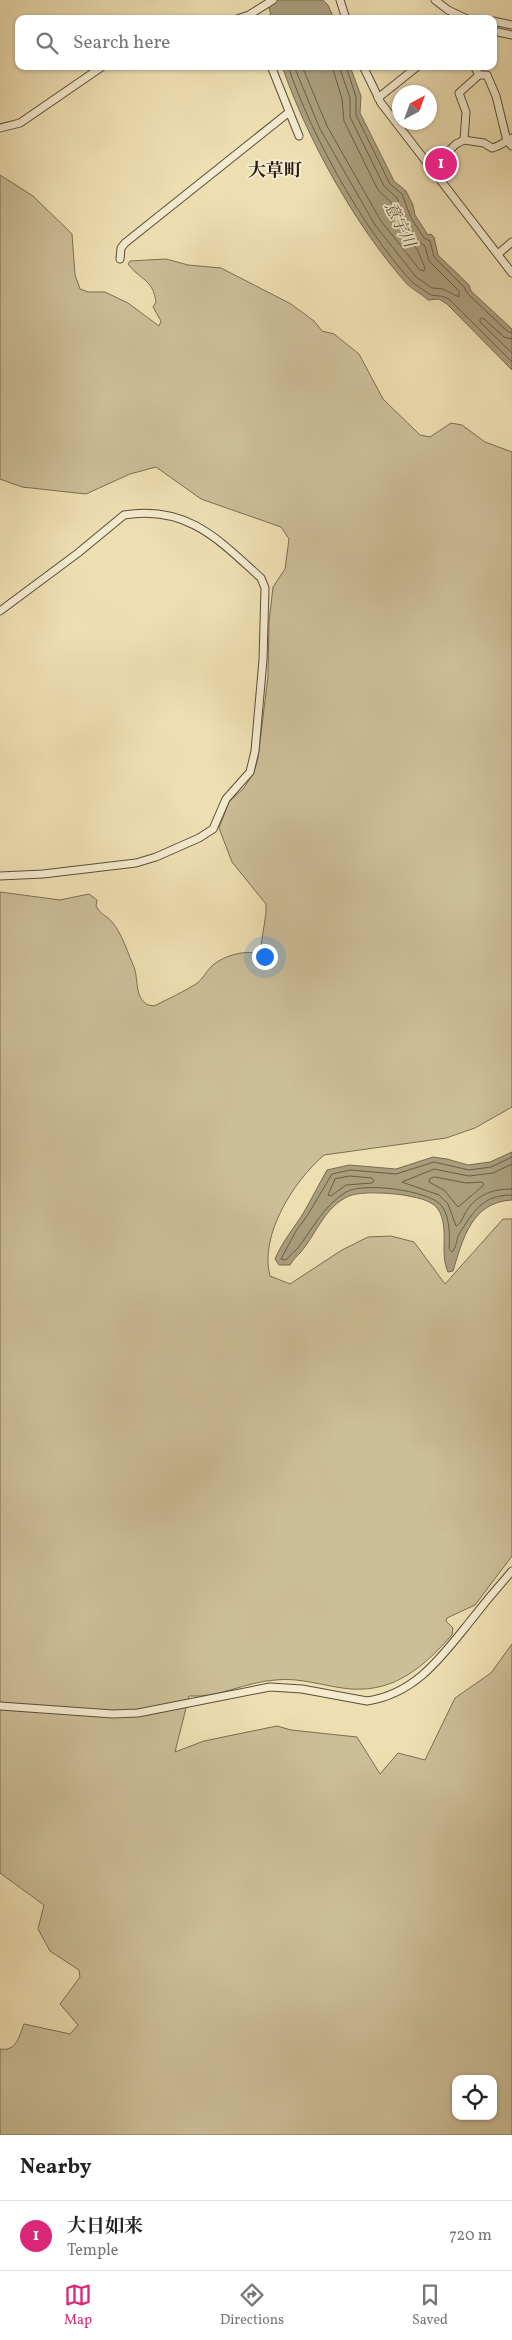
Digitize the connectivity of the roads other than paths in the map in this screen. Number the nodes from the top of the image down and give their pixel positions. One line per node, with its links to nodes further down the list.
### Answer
1 (273, 0): 4 (street)
2 (340, 0): 5 (street)
3 (435, 0): 6 (street)
4 (252, 15)
5 (345, 15)
6 (459, 15)
7 (497, 22): 8 (street)
8 (512, 25)
9 (497, 32): 10 (street)
10 (512, 35)
11 (97, 70): 19 (street)
12 (272, 70): 18 (street)
13 (365, 70): 17 (street)
14 (413, 70): 17 (street)
15 (476, 70): 16 (street)
16 (479, 75): 21 (street); 22 (street)
17 (378, 98): 23 (street)
18 (288, 113): 20 (street); 26 (street)
19 (0, 128)
20 (299, 136)
21 (464, 140): 22 (street); 23 (street)
22 (510, 141)
23 (431, 168): 25 (street)
24 (512, 242): 25 (street)
25 (498, 254): 27 (street)
26 (120, 259)
27 (512, 273)
28 (0, 611): 29 (street)
29 (0, 876)
30 (512, 1571): 31 (street)
31 (0, 1706)

